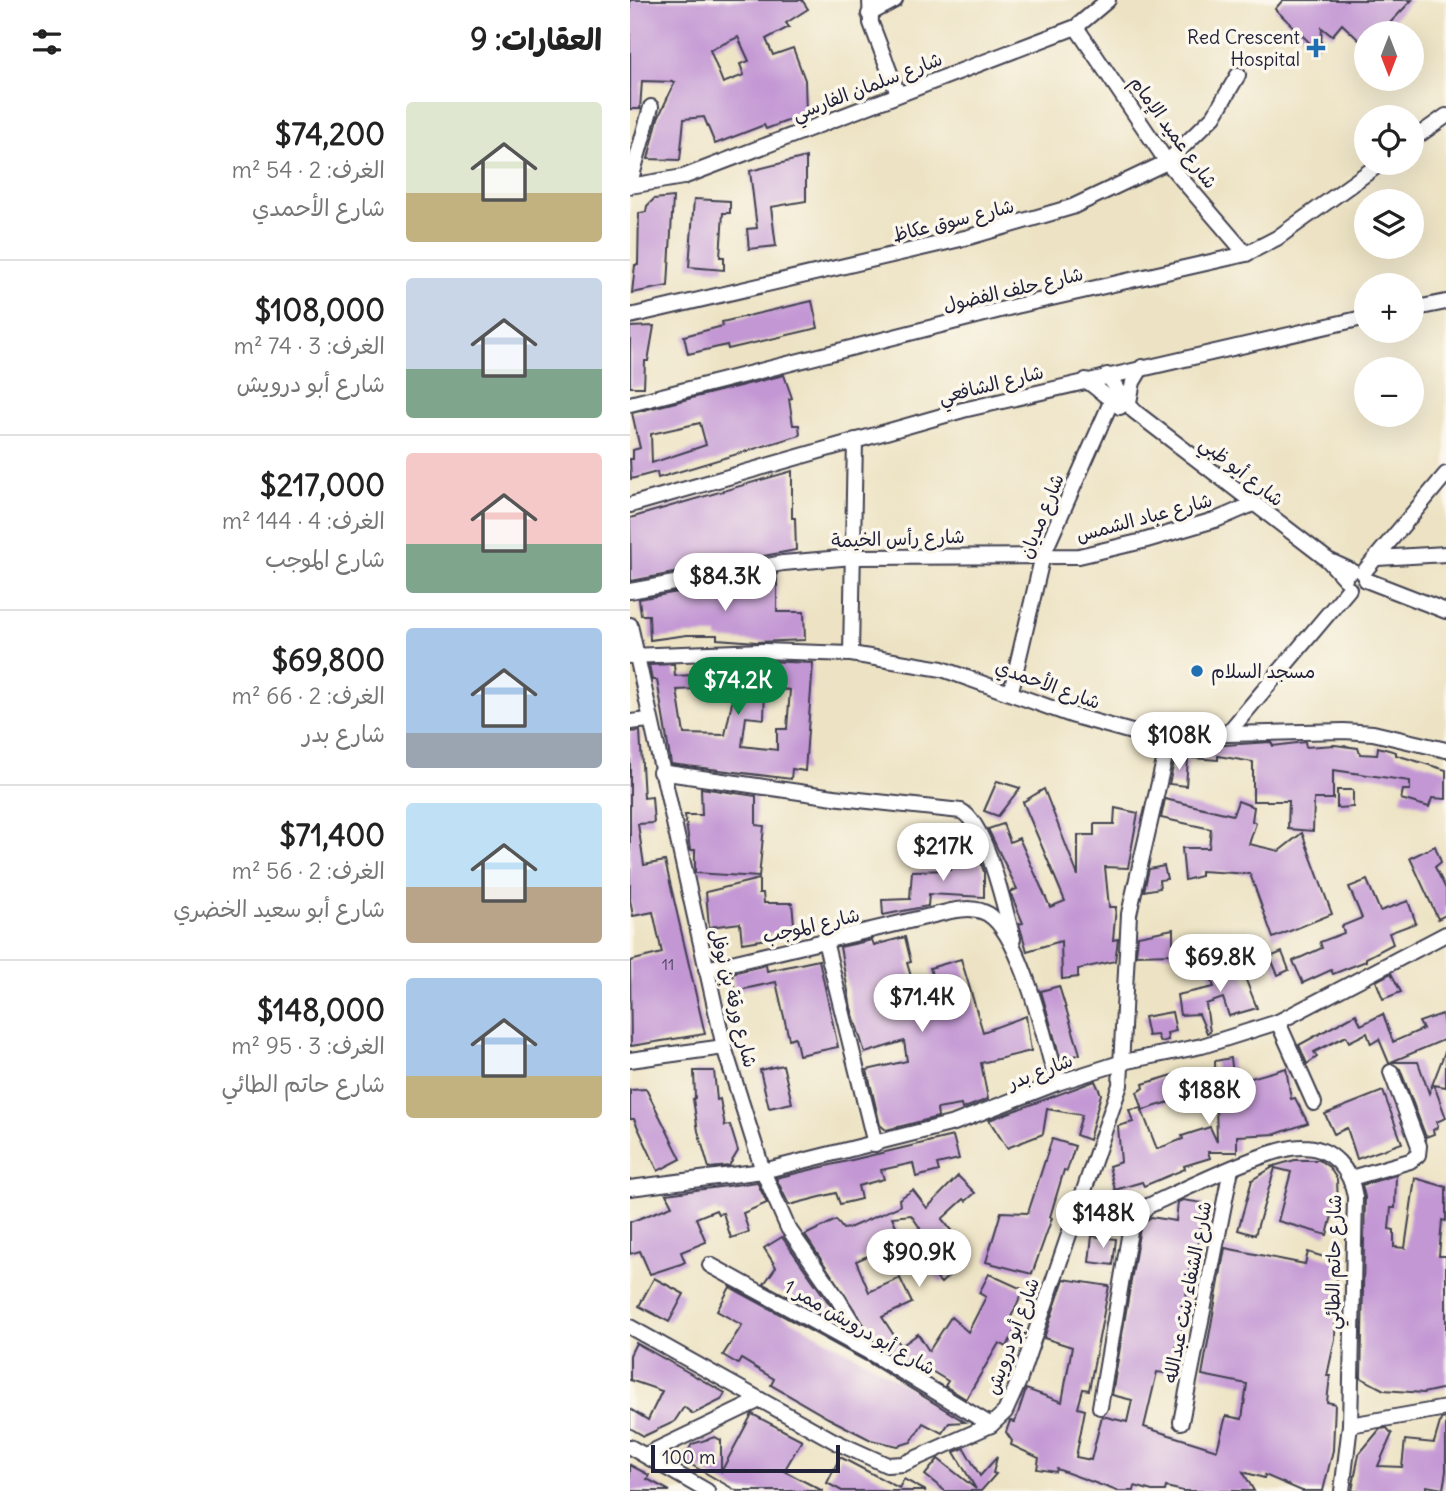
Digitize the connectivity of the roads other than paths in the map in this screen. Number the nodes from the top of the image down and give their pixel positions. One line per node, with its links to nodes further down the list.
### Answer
1 (895, 0): 3 (street)
2 (1108, 0): 4 (street, شارع سلمان الفارسي)
3 (869, 7): 6 (street)
4 (1076, 27): 6 (street, شارع سلمان الفارسي); 10 (street, شارع عميد الإمام)
5 (1238, 75): 10 (street, شارع سوق عكاظ)
6 (898, 94): 12 (street, شارع سلمان الفارسي)
7 (651, 107): 12 (street)
8 (1446, 116): 9 (street)
9 (1424, 132)
10 (1167, 162): 13 (street, شارع عميد الإمام); 16 (street, شارع سوق عكاظ)
11 (1364, 175): 13 (street, شارع حلف الفضول)
12 (630, 184)
13 (1246, 254): 22 (street, شارع حلف الفضول)
14 (1446, 302): 15 (street)
15 (1424, 307)
16 (630, 316)
17 (1354, 320): 18 (street, شارع الشافعي)
18 (1142, 367): 19 (street, شارع الشافعي); 23 (street)
19 (1107, 375): 20 (street, شارع الشافعي); 23 (street, شارع أبو ظبي)
20 (1086, 380): 21 (street, شارع أبو ظبي); 24 (street, شارع الشافعي)
21 (1111, 402): 23 (street, شارع أبو ظبي); 29 (street, شارع مديان)
22 (630, 404)
23 (1131, 406): 26 (street, شارع أبو ظبي)
24 (855, 440): 27 (street, شارع الشافعي); 30 (street)
25 (1446, 474): 31 (street)
26 (1253, 504): 29 (street, شارع عباد الشمس); 32 (street, شارع أبو ظبي)
27 (630, 505)
28 (1446, 554): 31 (street)
29 (1043, 555): 30 (street, شارع رأس الخيمة); 38 (street, شارع مديان)
30 (853, 557): 33 (street, شارع رأس الخيمة); 36 (street)
31 (1377, 558): 32 (street)
32 (1355, 579): 34 (street, شارع أبو ظبي); 41 (street)
33 (630, 591)
34 (1446, 611)
35 (630, 625): 37 (street, شارع ورقة بن نوفل)
36 (851, 654): 37 (street, شارع الأحمدي); 38 (street, شارع الأحمدي)
37 (633, 655): 39 (street, شارع ورقة بن نوفل)
38 (1012, 691): 42 (street, شارع الأحمدي)
39 (650, 720): 40 (street); 44 (street, شارع ورقة بن نوفل)
40 (630, 722)
41 (1227, 734): 42 (street, شارع الأحمدي); 43 (street, شارع الأحمدي)
42 (1169, 739): 52 (street, شارع أبو درويش)
43 (1446, 750)
44 (660, 772): 47 (street); 48 (street, شارع ورقة بن نوفل)
45 (1446, 934): 49 (street, شارع بدر)
46 (825, 941): 47 (street, شارع الموجب); 48 (street, شارع الموجب); 56 (street)
47 (1016, 950): 54 (street, شارع الموجب)
48 (706, 969): 50 (street, شارع ورقة بن نوفل)
49 (1278, 1022): 52 (street, شارع بدر); 55 (street)
50 (724, 1047): 51 (street); 58 (street, شارع ورقة بن نوفل)
51 (630, 1059)
52 (1123, 1062): 54 (street, شارع بدر); 68 (street, شارع أبو درويش)
53 (1391, 1072): 59 (street)
54 (1057, 1083): 56 (street, شارع بدر)
55 (1314, 1103)
56 (875, 1144): 58 (street, شارع بدر)
57 (1231, 1169): 59 (street, شارع حاتم الطائي); 65 (street, شارع حاتم الطائي); 67 (street, شارع الشفاء بنت عبدالله)
58 (763, 1171): 60 (street, شارع بدر); 63 (street, شارع ورقة بن نوفل)
59 (1350, 1178): 69 (street, شارع حاتم الطائي)
60 (630, 1188)
61 (710, 1265): 63 (street, شارع أبو درويش ممر 1)
62 (630, 1327): 64 (street, شارع أبو درويش)
63 (871, 1353): 68 (street, شارع أبو درويش ممر 1)
64 (760, 1399): 68 (street, شارع أبو درويش); 71 (street)
65 (1100, 1407)
66 (1446, 1408): 69 (street)
67 (1181, 1422)
68 (991, 1425)
69 (1350, 1426): 73 (street, شارع حاتم الطائي)
70 (630, 1447): 71 (street)
71 (645, 1455): 72 (street)
72 (707, 1491)
73 (1342, 1491)

